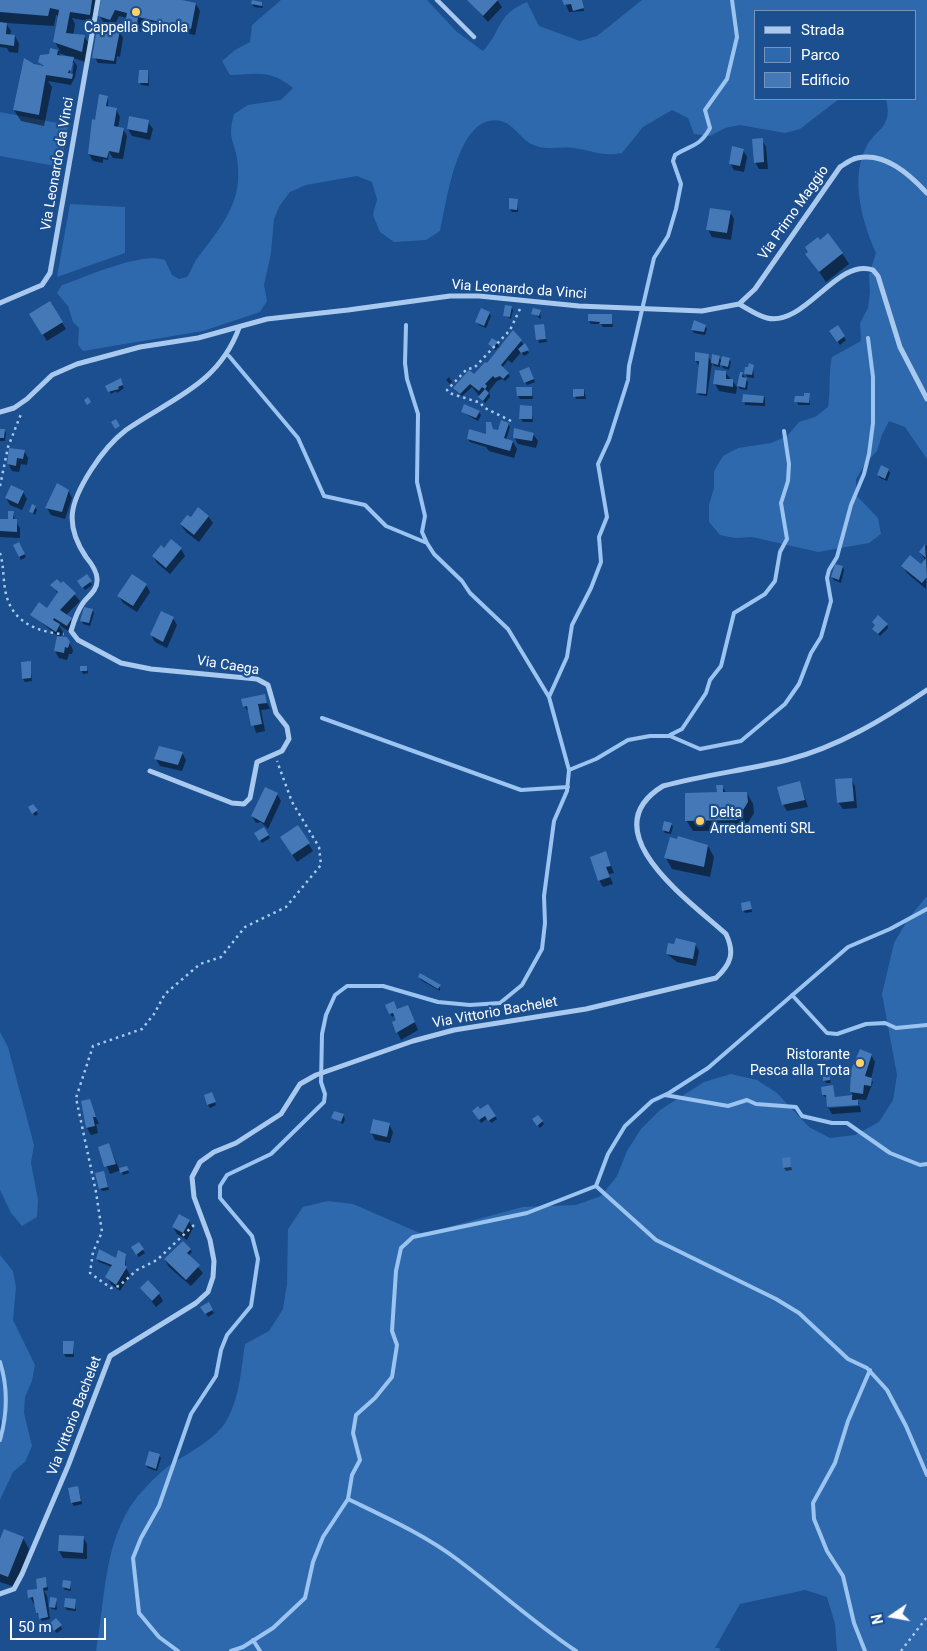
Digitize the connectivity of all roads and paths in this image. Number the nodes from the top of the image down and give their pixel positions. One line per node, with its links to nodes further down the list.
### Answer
1 (98, 0): 6 (street, Via Leonardo da Vinci)
2 (437, 0): 3 (street)
3 (474, 38)
4 (927, 193): 7 (street, Via Primo Maggio)
5 (522, 300): 7 (street, Via Leonardo da Vinci); 8 (street, Via Leonardo da Vinci); 12 (path)
6 (0, 303)
7 (739, 304): 10 (street)
8 (239, 328): 9 (street); 15 (street)
9 (27, 399): 11 (street); 13 (path)
10 (927, 399)
11 (0, 412)
12 (512, 422)
13 (0, 486)
14 (0, 553): 15 (path)
15 (73, 635): 17 (street, Via Caega)
16 (927, 690): 19 (street, Via Vittorio Bachelet)
17 (275, 755): 18 (street, Via Caega); 19 (path)
18 (150, 771)
19 (200, 1212): 20 (street, Via Vittorio Bachelet)
20 (0, 1594)
21 (927, 1617): 22 (path)
22 (901, 1651)

